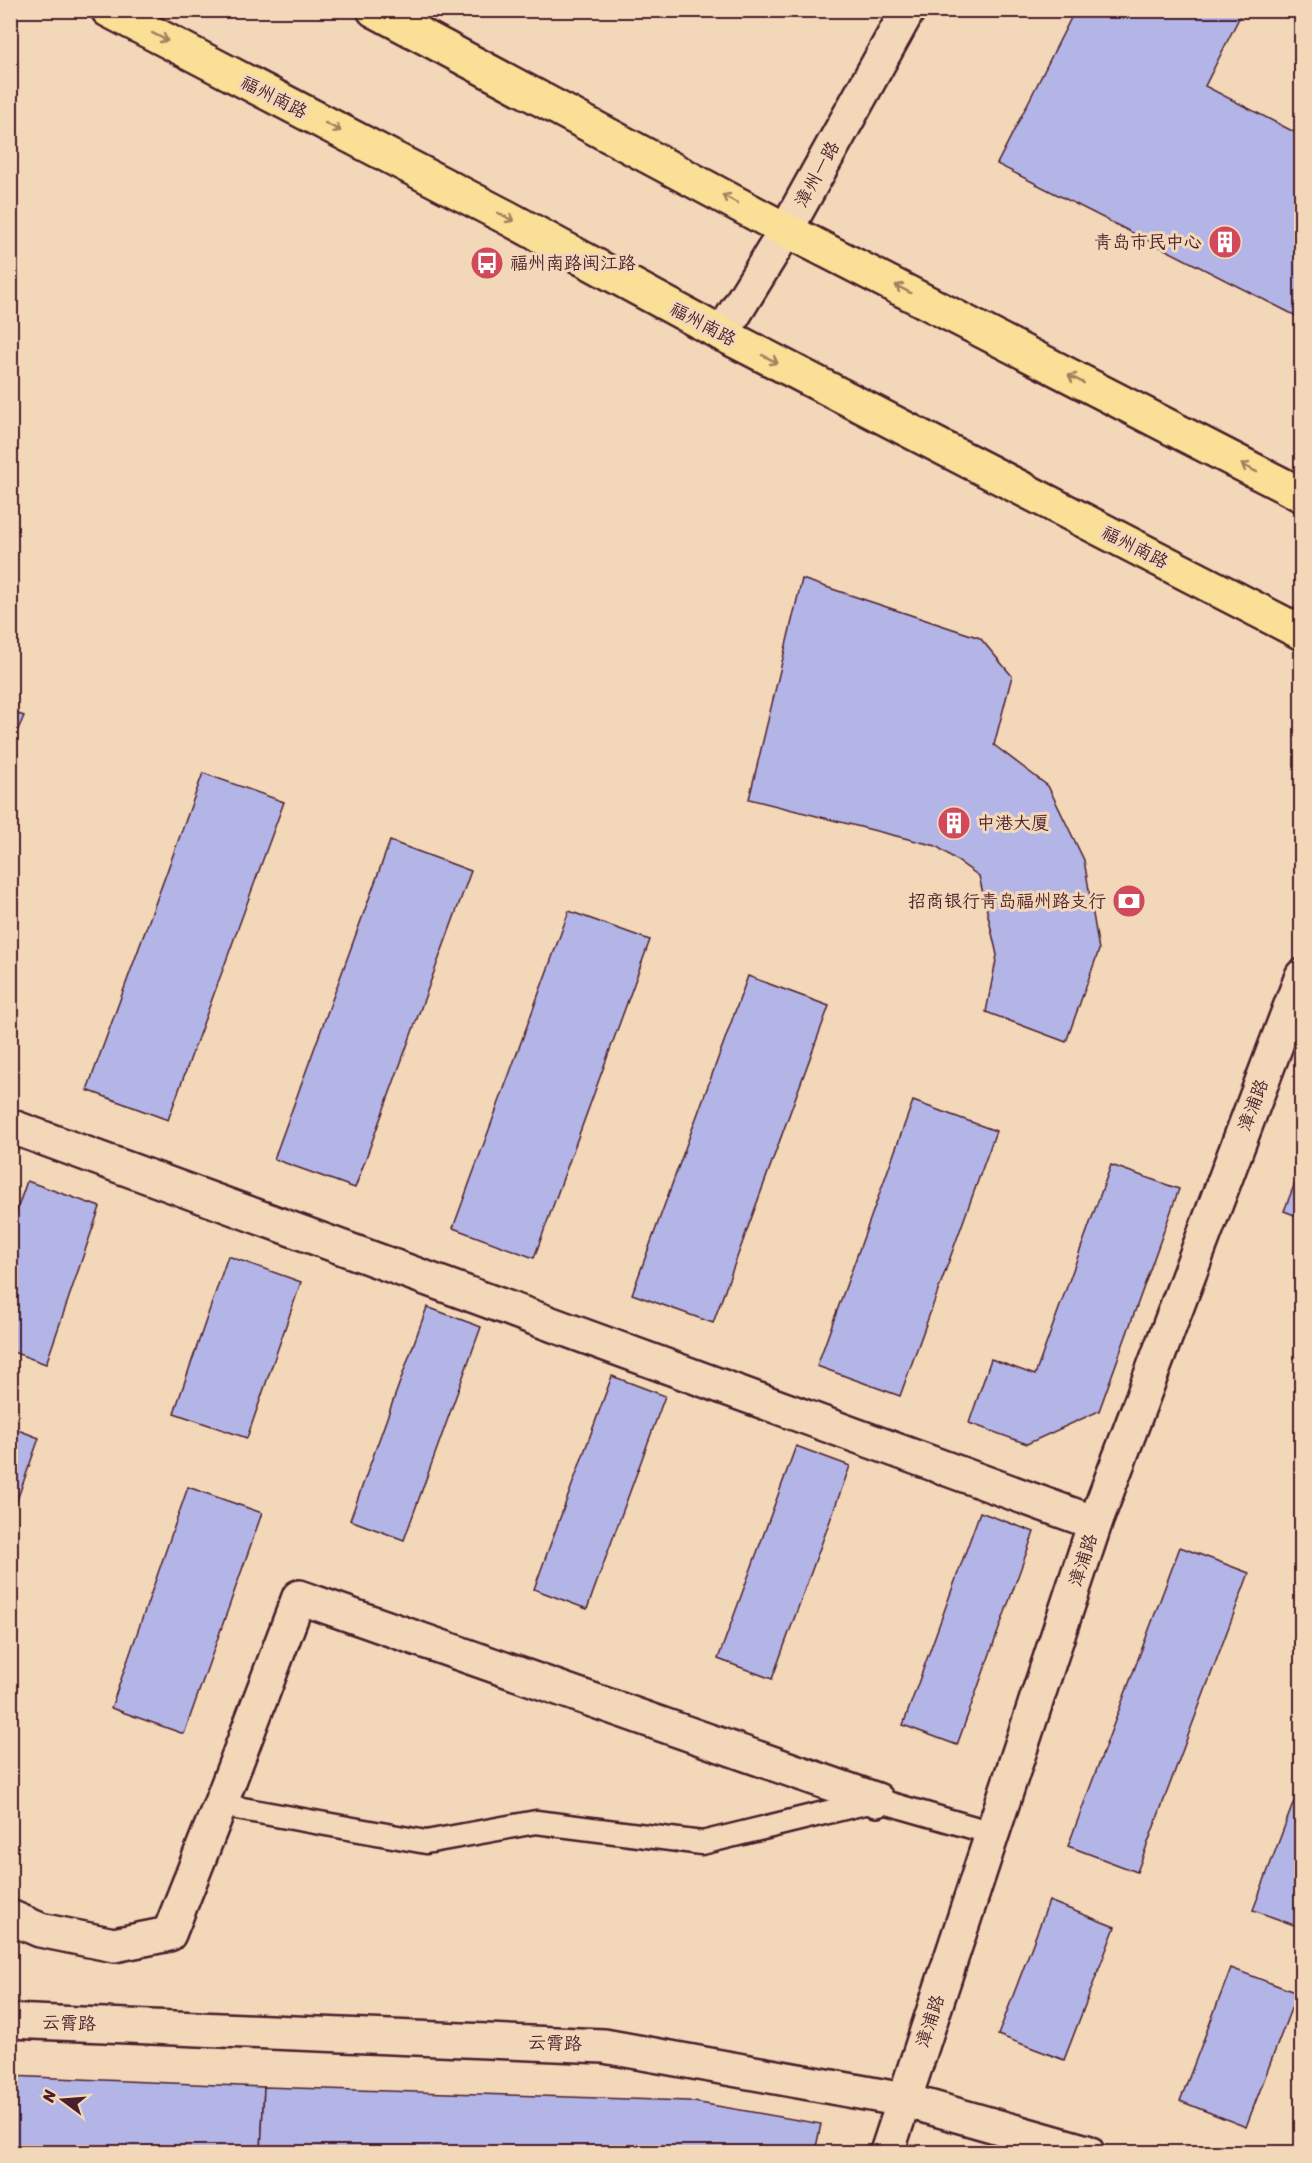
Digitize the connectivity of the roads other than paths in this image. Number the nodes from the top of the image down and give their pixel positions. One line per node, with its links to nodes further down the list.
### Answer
1 (108, 10): 5 (main road, 福州南路, one-way to 5)
2 (374, 10): 4 (main road, one-way to 2)
3 (908, 10): 4 (street, 漳州一路)
4 (786, 230): 5 (street, 漳州一路); 6 (main road, one-way to 4)
5 (722, 334): 7 (main road, 福州南路, one-way to 7)
6 (1302, 495)
7 (1302, 633)
8 (1302, 976): 10 (street, 漳浦路)
9 (10, 1126): 10 (street)
10 (1095, 1522): 13 (street, 漳浦路)
11 (877, 1800): 12 (lane); 12 (street); 13 (lane)
12 (220, 1805): 14 (street)
13 (992, 1833): 16 (street, 漳浦路)
14 (10, 1917)
15 (10, 2021): 16 (street, 云霄路)
16 (904, 2100): 17 (street, 漳浦路); 18 (street, 云霄路)
17 (887, 2152)
18 (1087, 2152)

